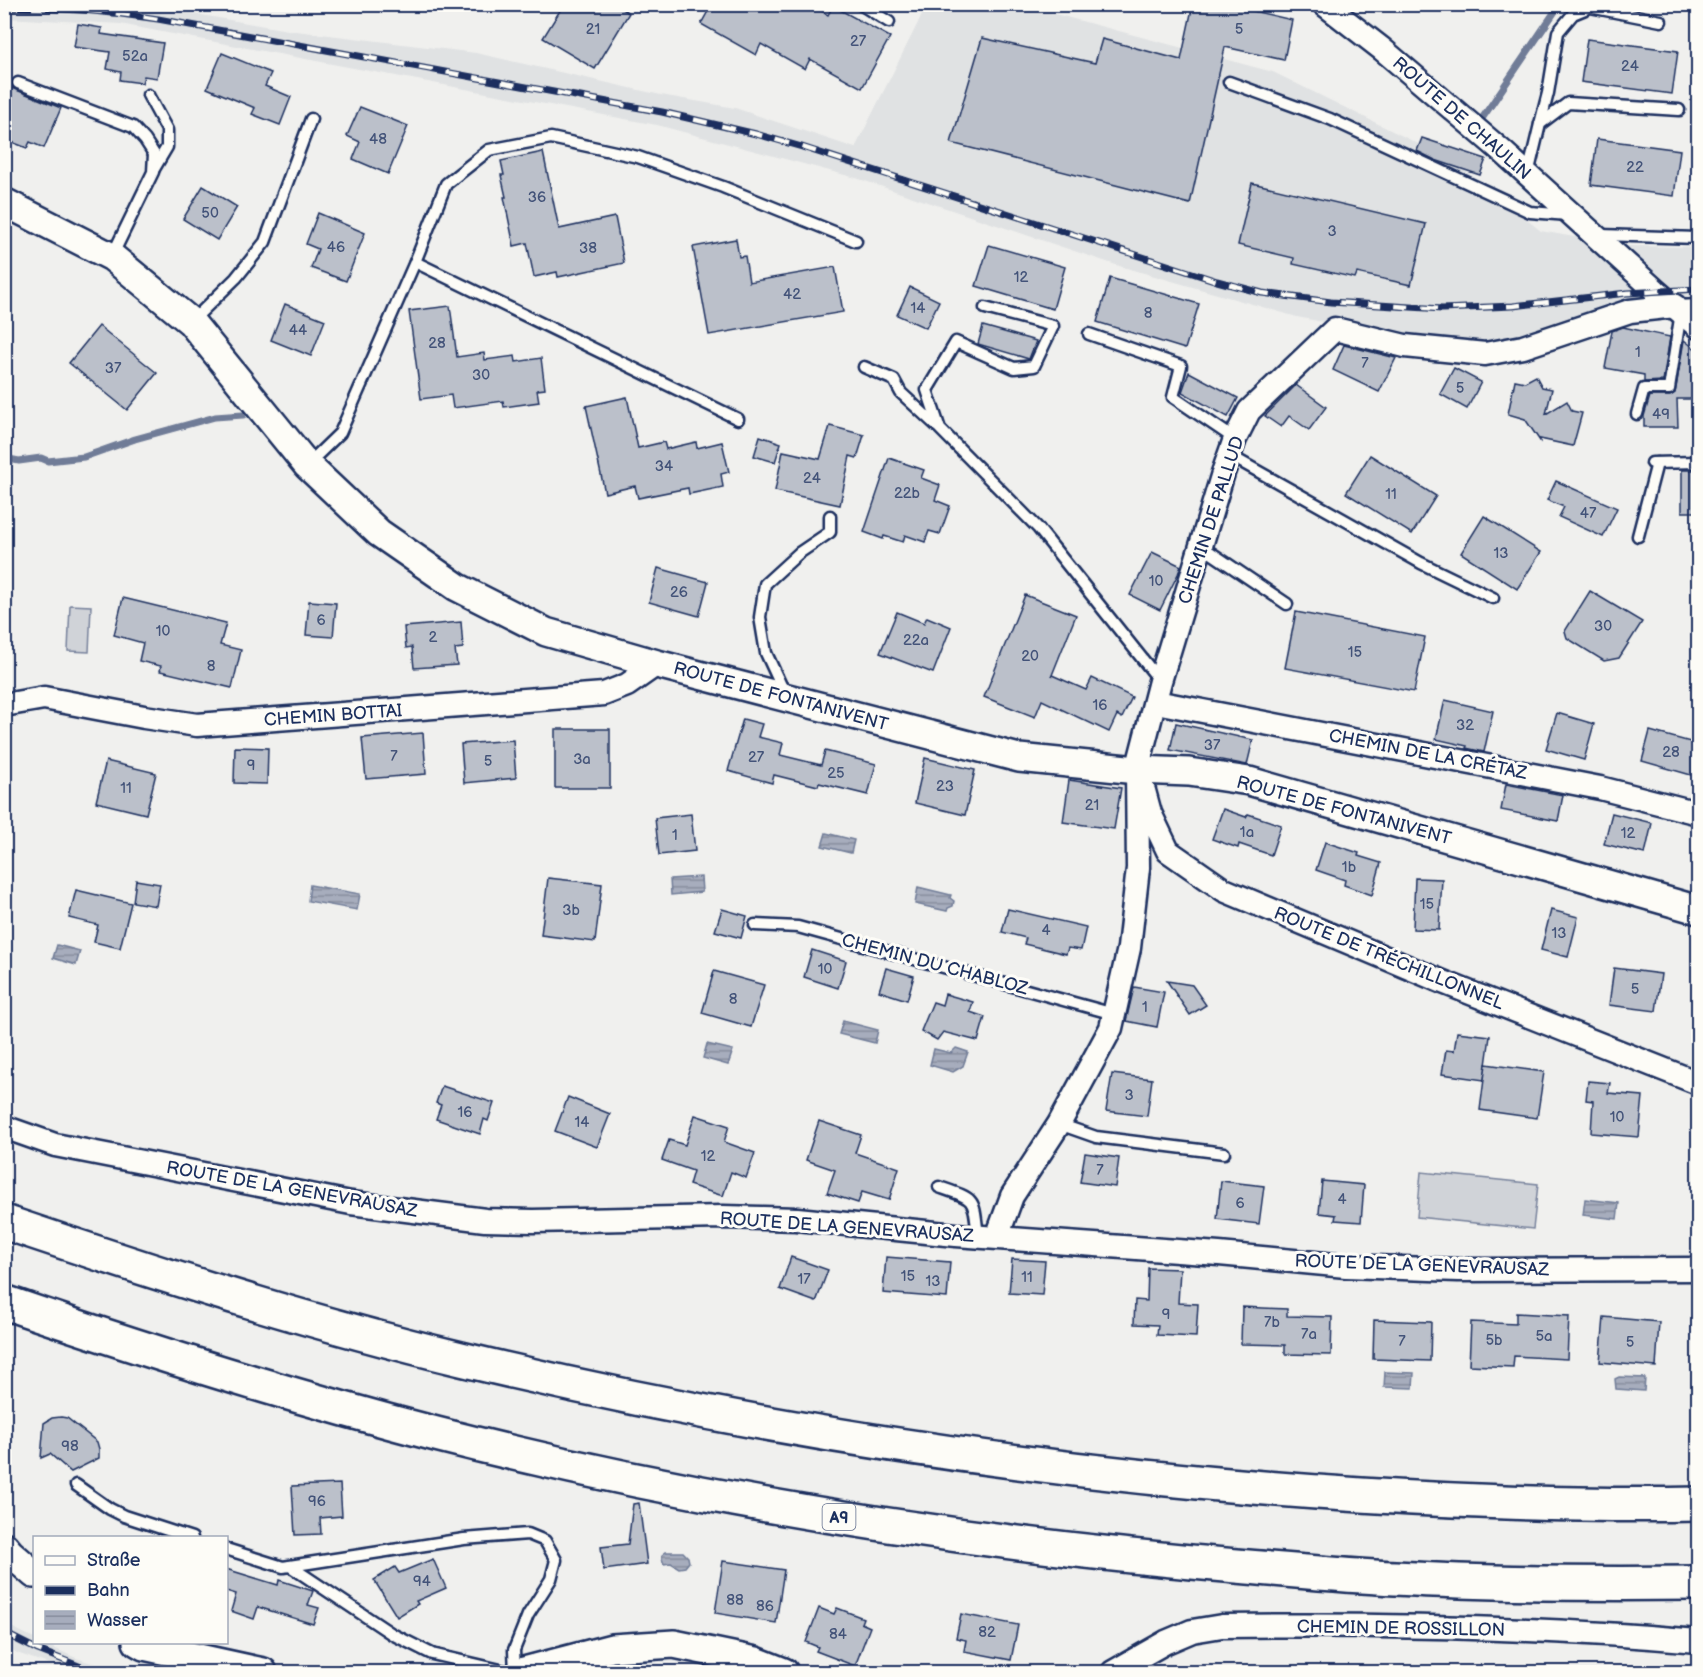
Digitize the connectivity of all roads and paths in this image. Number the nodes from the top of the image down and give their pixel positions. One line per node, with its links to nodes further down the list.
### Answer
1 (860, 4): 4 (lane)
2 (1324, 4): 12 (street, ROUTE DE CHAULIN)
3 (1661, 21): 10 (lane)
4 (889, 22)
5 (18, 82): 11 (lane)
6 (1229, 82): 14 (lane)
7 (148, 95): 11 (lane)
8 (1679, 110): 10 (lane)
9 (311, 119): 22 (lane)
10 (1540, 124): 12 (lane)
11 (153, 172): 18 (lane)
12 (1528, 174): 14 (street, ROUTE DE CHAULIN)
13 (4, 202): 18 (street, ROUTE DE FONTANIVENT)
14 (1574, 215): 15 (street, ROUTE DE CHAULIN)
15 (1596, 236): 16 (lane); 21 (street, ROUTE DE CHAULIN)
16 (1698, 238)
17 (855, 242): 19 (lane)
18 (112, 257): 22 (street, ROUTE DE FONTANIVENT)
19 (415, 262): 27 (lane); 31 (lane)
20 (985, 308): 28 (lane)
21 (1685, 308): 23 (street, ROUTE DE CHAULIN); 26 (lane); 29 (street, CHEMIN DE PALLUD)
22 (191, 322): 31 (street, ROUTE DE FONTANIVENT)
23 (1698, 327)
24 (1089, 334): 29 (lane)
25 (864, 367): 28 (lane)
26 (1637, 414)
27 (738, 419)
28 (940, 429): 38 (lane)
29 (1232, 447): 34 (street, CHEMIN DE PALLUD); 35 (lane)
30 (1698, 462): 33 (lane)
31 (307, 465): 37 (street, ROUTE DE FONTANIVENT)
32 (830, 516): 39 (lane)
33 (1638, 536)
34 (1201, 546): 36 (lane); 38 (street, CHEMIN DE PALLUD)
35 (1493, 598)
36 (1287, 604)
37 (657, 664): 39 (street, ROUTE DE FONTANIVENT); 40 (street, CHEMIN BOTTAI)
38 (1158, 692): 41 (street, CHEMIN DE PALLUD); 42 (street, CHEMIN DE LA CRÉTAZ)
39 (786, 697): 41 (street, ROUTE DE FONTANIVENT)
40 (4, 705)
41 (1137, 770): 43 (street, ROUTE DE FONTANIVENT); 45 (street); 46 (street, ROUTE DE TRÉCHILLONNEL)
42 (1698, 813)
43 (1698, 910)
44 (755, 925): 45 (lane, CHEMIN DU CHABLOZ)
45 (1114, 1014): 47 (street)
46 (1698, 1083)
47 (1059, 1124): 49 (lane); 52 (street)
48 (4, 1127): 52 (street, ROUTE DE LA GENEVRAUSAZ)
49 (1224, 1153)
50 (939, 1187): 52 (lane)
51 (4, 1222): 56 (highway)
52 (987, 1237): 53 (street, ROUTE DE LA GENEVRAUSAZ)
53 (1698, 1269)
54 (11, 1308): 62 (highway, A9)
55 (76, 1485): 57 (lane)
56 (1698, 1504)
57 (186, 1536)
58 (4, 1546): 61 (street)
59 (228, 1550): 60 (lane)
60 (290, 1566): 66 (lane); 67 (lane)
61 (33, 1573)
62 (1698, 1583)
63 (1698, 1641): 70 (street, CHEMIN DE ROSSILLON)
64 (140, 1644): 65 (street)
65 (263, 1672)
66 (509, 1672)
67 (515, 1672)
68 (520, 1672): 69 (street)
69 (784, 1672)
70 (1113, 1672)

